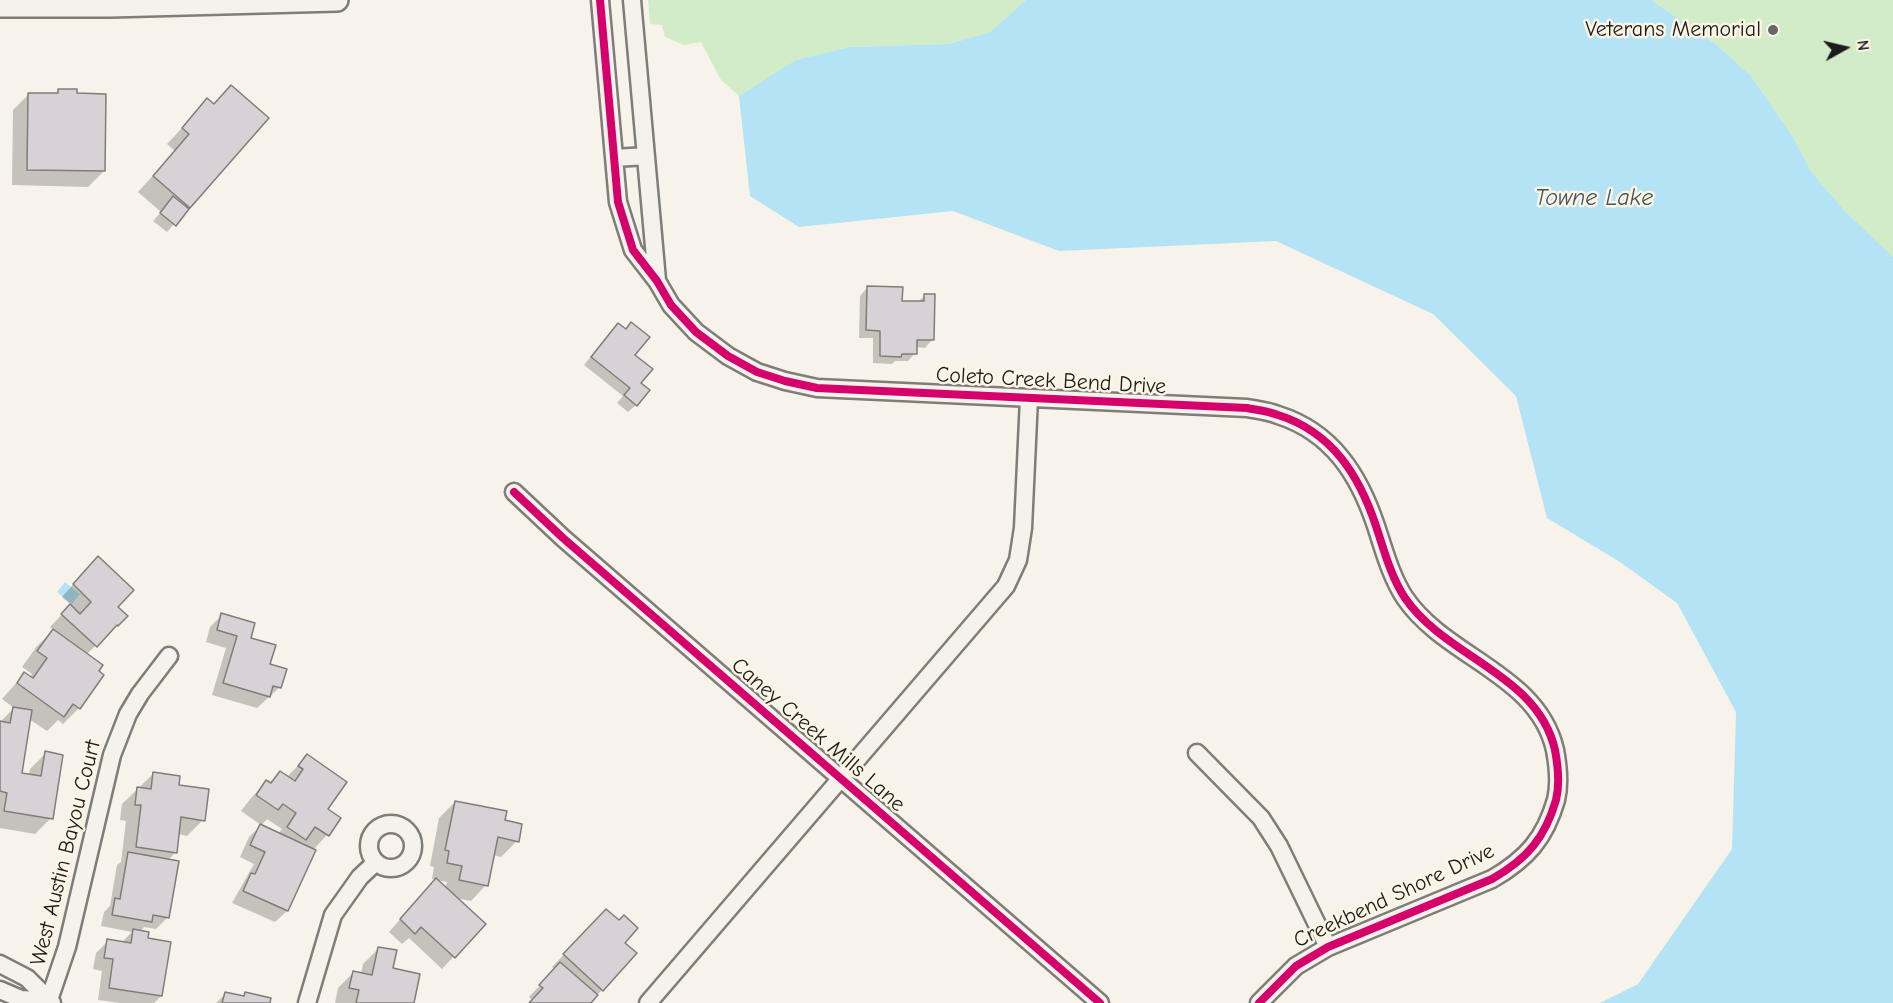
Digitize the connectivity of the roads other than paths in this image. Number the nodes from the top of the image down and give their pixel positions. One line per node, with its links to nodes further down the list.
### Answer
1 (337, 0): 4 (main road)
2 (600, 0): 7 (street, Coleto Creek Bend Drive)
3 (632, 0): 6 (street, Coleto Creek Bend Drive)
4 (199, 2): 5 (main road)
5 (0, 6)
6 (646, 156): 7 (street); 8 (street, Coleto Creek Bend Drive)
7 (615, 158): 8 (street, Coleto Creek Bend Drive)
8 (657, 281): 9 (street, Coleto Creek Bend Drive)
9 (1029, 398): 13 (street); 14 (street, Coleto Creek Bend Drive)
10 (514, 492): 13 (street, Caney Creek Mills Lane)
11 (168, 656): 19 (street, West Austin Bayou Court)
12 (1197, 753): 16 (street)
13 (841, 778): 21 (street); 22 (street, Caney Creek Mills Lane)
14 (1557, 795): 16 (street, Creekbend Shore Drive)
15 (376, 861): 20 (street)
16 (1328, 947): 23 (street, Creekbend Shore Drive)
17 (0, 964): 19 (street)
18 (0, 990): 19 (street)
19 (50, 1002)
20 (308, 1003)
21 (648, 1003)
22 (1100, 1003)
23 (1259, 1003)

